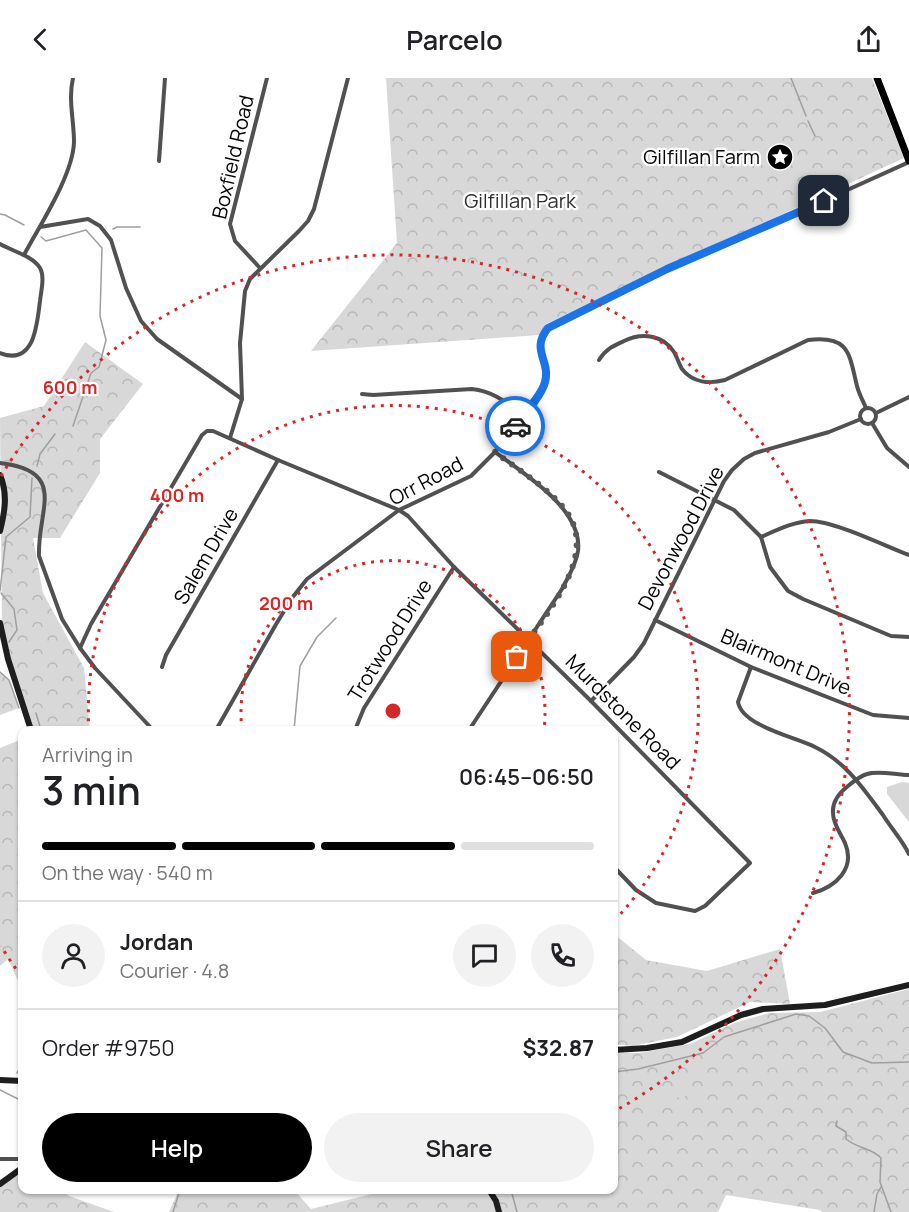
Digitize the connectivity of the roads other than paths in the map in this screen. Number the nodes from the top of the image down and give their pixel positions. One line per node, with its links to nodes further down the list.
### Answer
1 (73, 78): 8 (street)
2 (165, 78): 6 (street)
3 (267, 78): 11 (street, Boxfield Road)
4 (348, 78): 11 (street)
5 (877, 78): 7 (main road)
6 (159, 161)
7 (909, 162): 19 (street, Orr Road)
8 (40, 227): 10 (street); 16 (street)
9 (0, 244): 10 (street)
10 (24, 255): 12 (street)
11 (260, 268): 16 (street)
12 (0, 353)
13 (599, 360): 17 (street)
14 (362, 394): 19 (street)
15 (909, 397): 18 (street)
16 (242, 399): 22 (street)
17 (866, 408): 18 (street); 20 (street)
18 (876, 413): 21 (street)
19 (523, 416): 23 (street, Orr Road)
20 (861, 419): 21 (street); 29 (street, Devonwood Drive)
21 (872, 423): 26 (street)
22 (230, 438): 24 (street, Murdstone Road); 39 (street, Murdstone Road)
23 (495, 452): 30 (street, Orr Road); 37 (street)
24 (278, 460): 30 (street, Murdstone Road); 40 (street, Salem Drive)
25 (0, 463): 39 (street)
26 (909, 467)
27 (659, 472): 29 (street)
28 (0, 475): 31 (main road)
29 (715, 499): 32 (street); 35 (street, Devonwood Drive)
30 (399, 510): 34 (street, Murdstone Road); 46 (street, Orr Road)
31 (0, 531)
32 (761, 537): 33 (street); 38 (street)
33 (909, 555)
34 (454, 567): 37 (street, Murdstone Road); 47 (street, Trotwood Drive)
35 (655, 620): 41 (street, Blairmont Drive); 42 (street, Devonwood Drive)
36 (0, 623): 44 (main road)
37 (528, 638): 42 (street, Murdstone Road); 48 (street)
38 (909, 638)
39 (80, 648): 45 (street)
40 (162, 667)
41 (752, 667): 43 (street, Blairmont Drive); 52 (street)
42 (591, 701): 49 (street, Murdstone Road)
43 (909, 718)
44 (30, 726)
45 (149, 726)
46 (218, 726)
47 (357, 726)
48 (472, 726)
49 (616, 726)
50 (618, 729): 54 (street, Murdstone Road)
51 (909, 775): 52 (street)
52 (857, 779): 53 (street); 55 (street)
53 (909, 854)
54 (618, 871)
55 (813, 893)
56 (909, 985): 57 (main road)
57 (618, 1050)
58 (0, 1080): 59 (main road)
59 (18, 1081)
60 (0, 1159): 61 (street)
61 (18, 1159)
62 (18, 1171): 63 (main road)
63 (0, 1184)
64 (492, 1194): 65 (main road)
65 (499, 1212)

